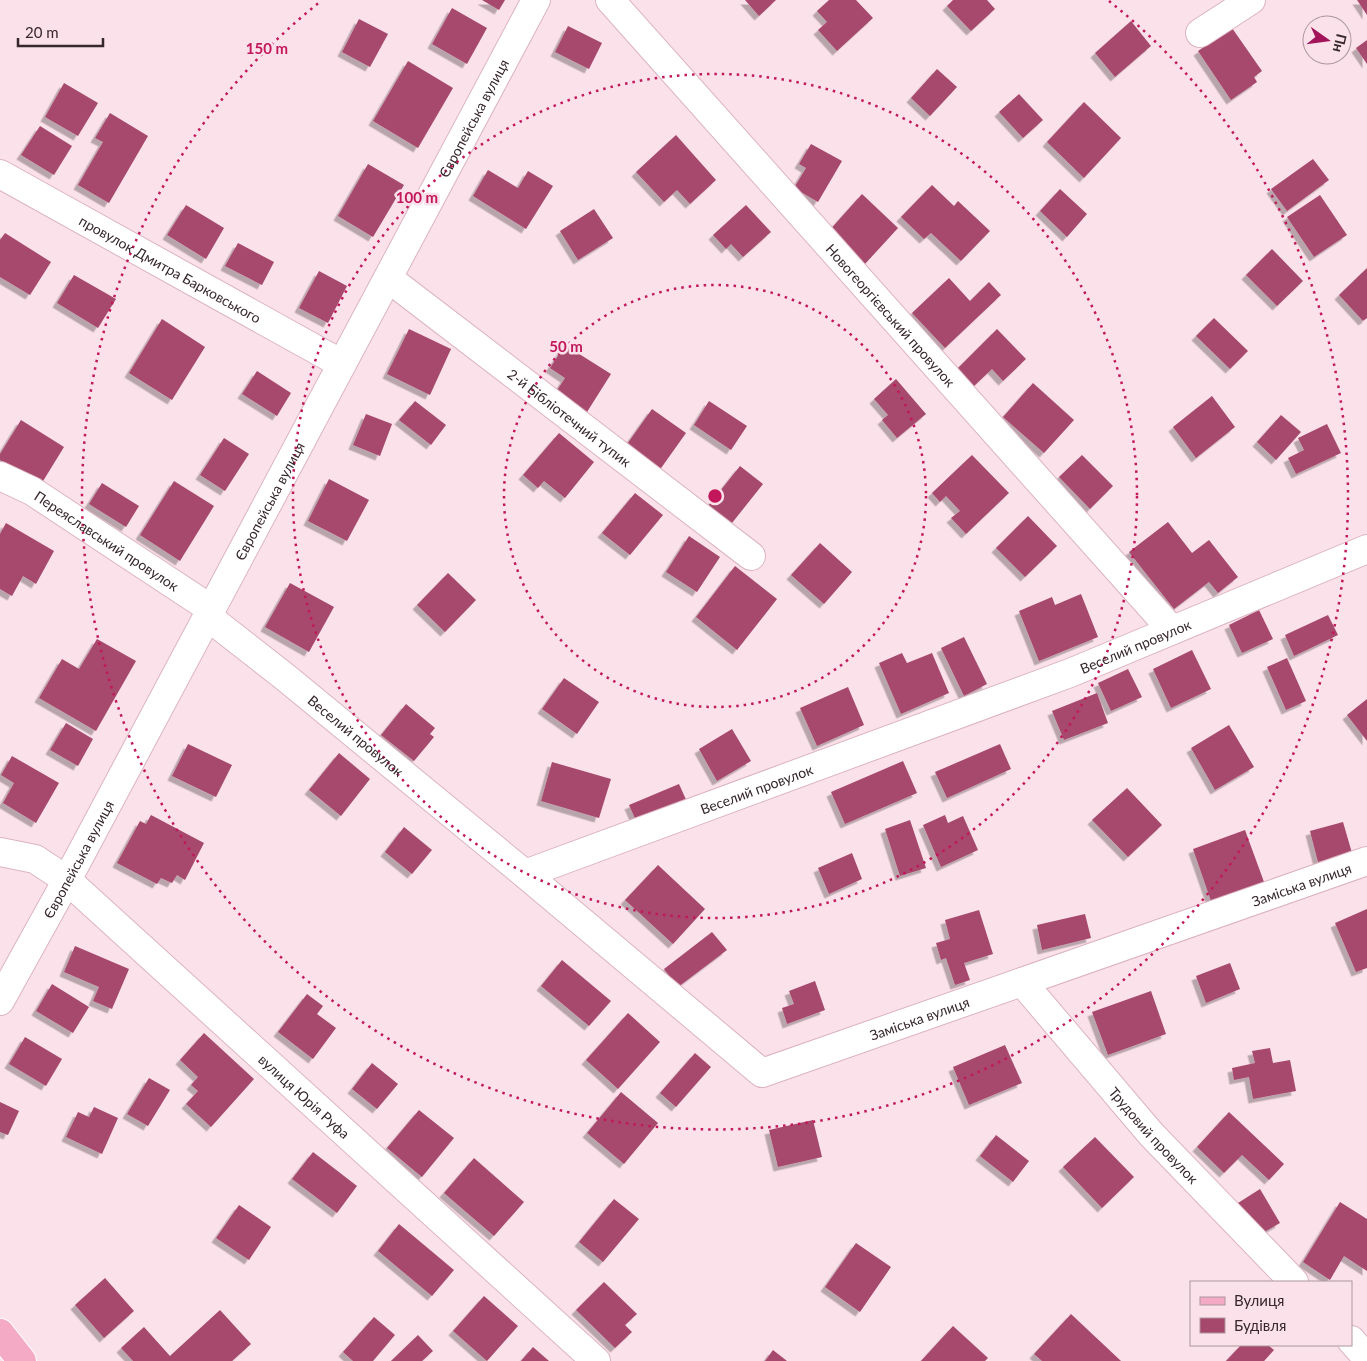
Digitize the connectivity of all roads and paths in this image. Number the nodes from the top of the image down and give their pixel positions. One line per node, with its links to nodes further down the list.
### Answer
1 (536, 0): 6 (street, Європейська вулиця)
2 (610, 0): 12 (street, Новогеоргієвський провулок)
3 (1251, 0): 4 (street)
4 (1200, 33)
5 (0, 174): 7 (street, провулок Дмитра Барковського)
6 (388, 278): 7 (street, Європейська вулиця); 10 (street, 2-й Бібліотечний тупик)
7 (342, 364): 11 (street, Європейська вулиця)
8 (0, 476): 11 (street, Переяславський провулок)
9 (1367, 549): 12 (street, Веселий провулок)
10 (751, 556)
11 (209, 613): 15 (street, Веселий провулок); 16 (street, Європейська вулиця)
12 (1172, 630): 15 (street, Веселий провулок)
13 (0, 852): 16 (street, вулиця Юрія Руфа)
14 (1367, 861): 17 (street, Заміська вулиця)
15 (525, 874): 17 (street, Заміська вулиця)
16 (67, 880): 18 (street, Європейська вулиця); 24 (street, вулиця Юрія Руфа)
17 (1022, 982): 19 (street, Трудовий провулок)
18 (0, 1001)
19 (1293, 1281)
20 (0, 1333): 23 (main road)
21 (1352, 1341): 22 (street)
22 (1367, 1358)
23 (22, 1361)
24 (596, 1361)

